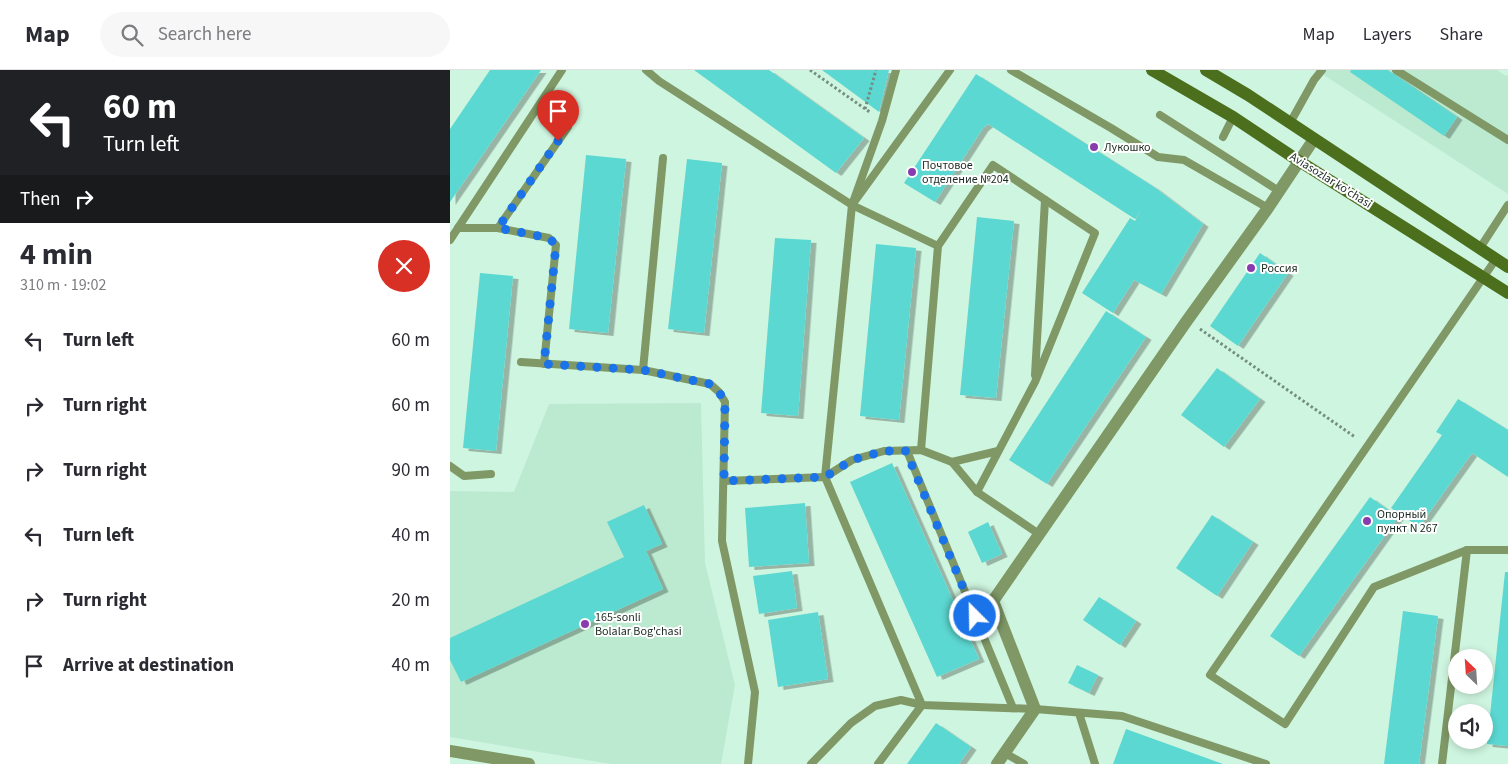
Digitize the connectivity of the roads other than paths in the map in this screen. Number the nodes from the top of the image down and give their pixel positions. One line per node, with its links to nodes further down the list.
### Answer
1 (562, 70): 24 (lane)
2 (646, 70): 21 (lane)
3 (896, 70): 21 (lane)
4 (950, 70): 21 (lane)
5 (1011, 70): 23 (lane)
6 (1152, 70): 11 (main road, Aviasozlar ko'chasi)
7 (1206, 70): 12 (main road, Aviasozlar ko'chasi)
8 (1322, 70): 12 (lane)
9 (1396, 70): 16 (lane)
10 (1160, 115): 19 (lane)
11 (1233, 117): 14 (lane); 18 (main road, Aviasozlar ko'chasi)
12 (1290, 123): 15 (main road, Aviasozlar ko'chasi)
13 (568, 127): 25 (lane)
14 (1222, 137)
15 (1314, 138): 18 (street); 28 (main road, Aviasozlar ko'chasi)
16 (1508, 140)
17 (663, 158): 35 (lane)
18 (1299, 161): 19 (street); 31 (main road, Aviasozlar ko'chasi)
19 (1279, 191): 23 (street)
20 (1045, 200): 27 (lane); 36 (lane); 36 (lane)
21 (852, 205): 27 (lane); 43 (lane)
22 (1508, 206): 28 (lane)
23 (1268, 208): 46 (street)
24 (458, 228): 25 (lane); 26 (lane)
25 (498, 228): 34 (lane)
26 (450, 240)
27 (938, 246): 37 (lane)
28 (1480, 248): 29 (main road, Aviasozlar ko'chasi)
29 (1496, 259): 30 (main road, Aviasozlar ko'chasi); 31 (lane)
30 (1508, 267)
31 (1484, 277): 32 (main road, Aviasozlar ko'chasi); 47 (lane)
32 (1508, 293)
33 (521, 362): 34 (lane)
34 (544, 364): 35 (lane)
35 (643, 370): 44 (lane)
36 (1035, 382): 39 (lane)
37 (921, 450): 38 (lane); 40 (lane)
38 (906, 451): 43 (lane); 50 (lane)
39 (998, 451): 40 (lane); 45 (lane)
40 (952, 462): 45 (lane)
41 (450, 466): 42 (lane)
42 (491, 474)
43 (825, 477): 44 (lane); 49 (lane)
44 (724, 481): 56 (lane)
45 (976, 492): 46 (lane)
46 (1039, 534): 51 (street)
47 (1467, 550): 48 (lane); 63 (lane)
48 (1508, 550)
49 (922, 705): 50 (lane); 57 (lane); 58 (lane)
50 (1013, 708): 51 (lane)
51 (1035, 709): 52 (lane); 54 (street)
52 (1079, 713): 61 (lane); 62 (lane)
53 (450, 751): 55 (street)
54 (1005, 753): 59 (street); 60 (lane)
55 (529, 764)
56 (748, 764)
57 (811, 764)
58 (878, 764)
59 (997, 764)
60 (1024, 764)
61 (1095, 764)
62 (1266, 764)
63 (1442, 764)

